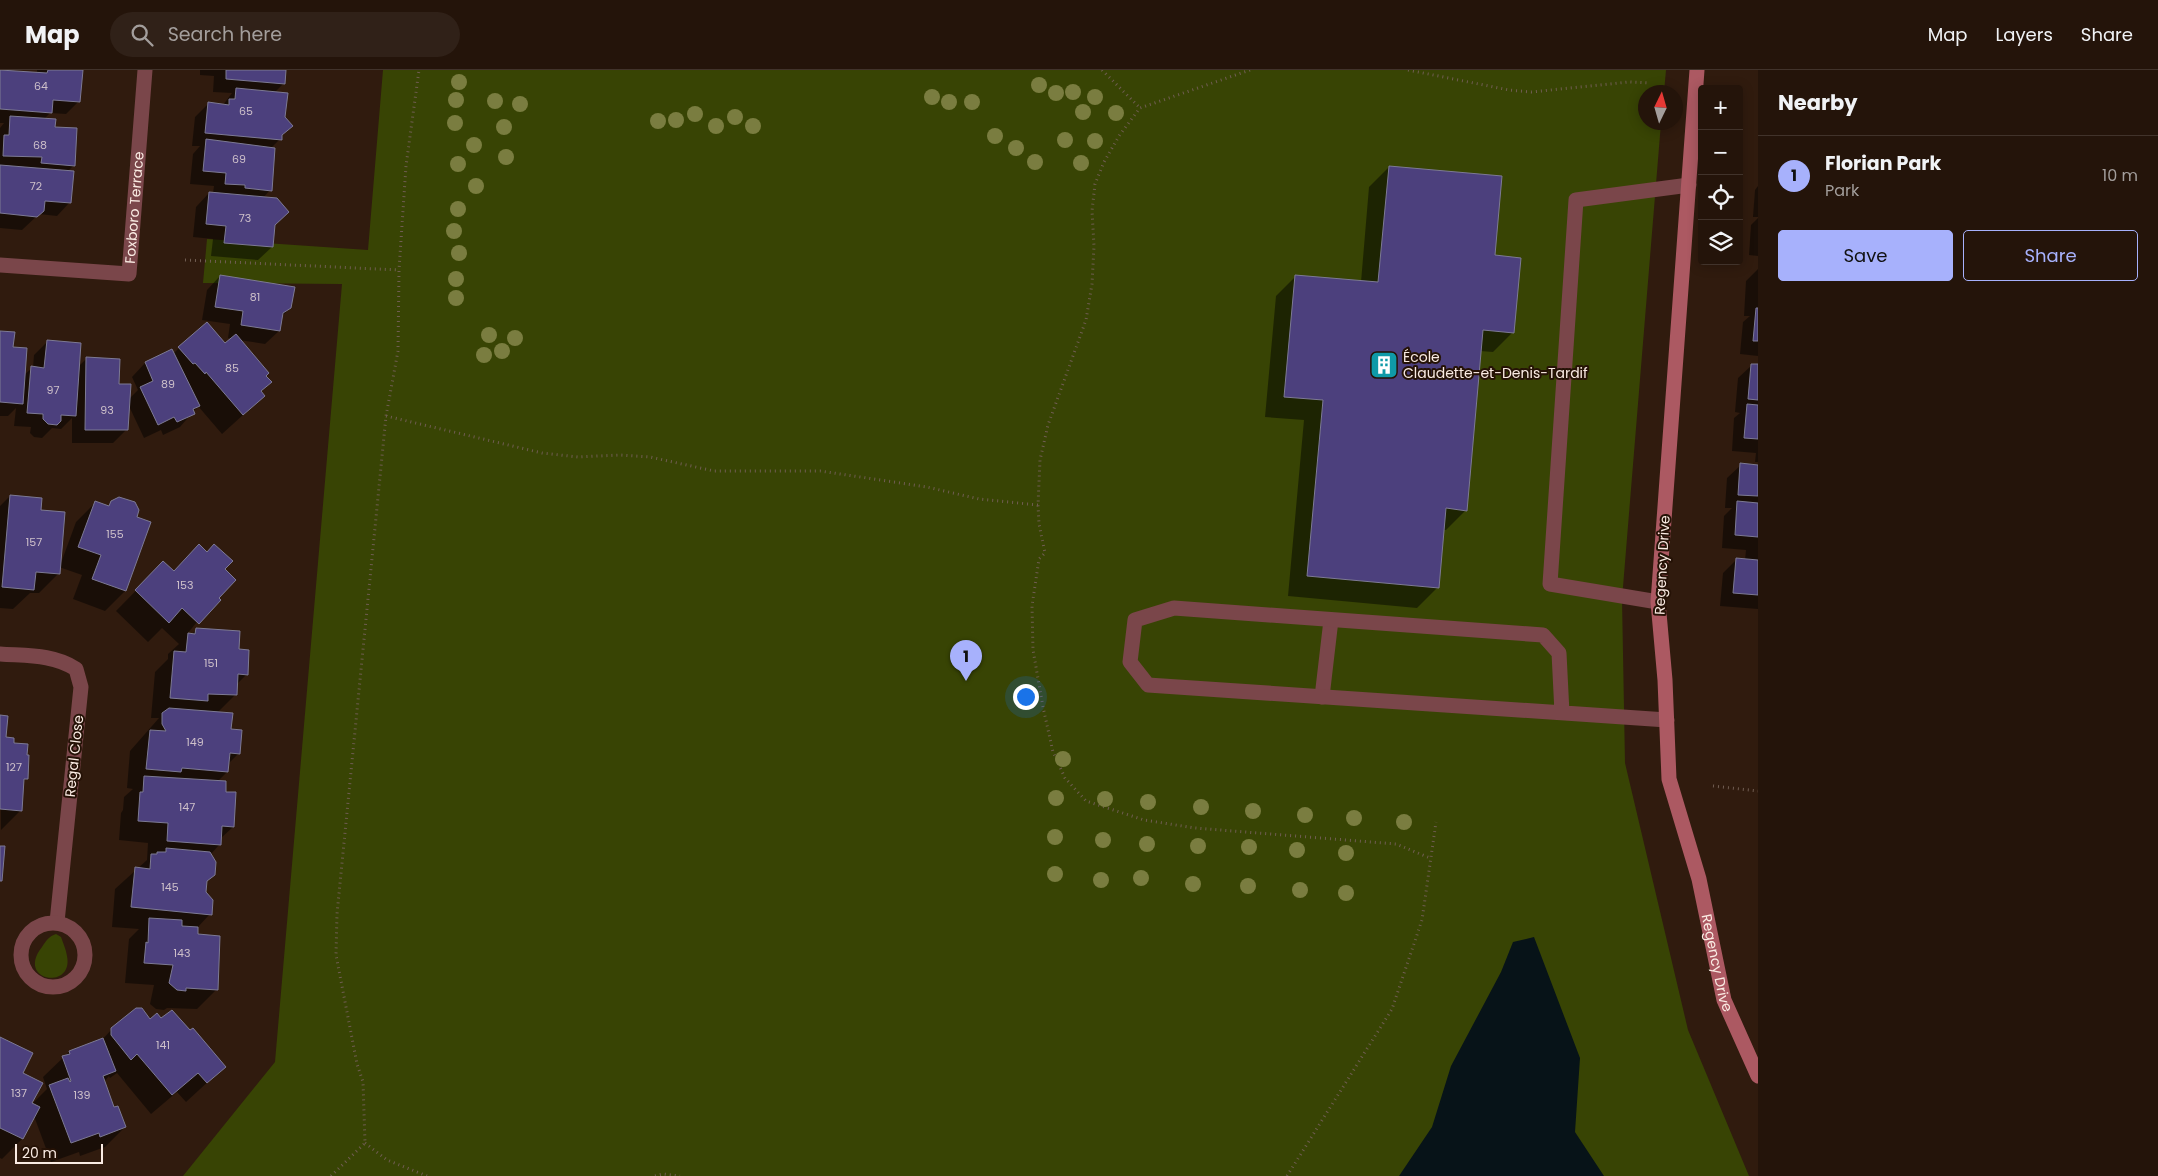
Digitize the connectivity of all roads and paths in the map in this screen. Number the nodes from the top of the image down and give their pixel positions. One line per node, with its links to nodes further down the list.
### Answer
1 (145, 70): 11 (street, Foxboro Terrace)
2 (419, 70): 12 (path)
3 (1102, 70): 8 (path)
4 (1250, 70): 8 (path)
5 (1408, 70): 7 (path)
6 (1697, 70): 9 (street, Regency Drive)
7 (1650, 83)
8 (1140, 108): 14 (path)
9 (1688, 185): 15 (street, Regency Drive); 15 (street)
10 (184, 260): 12 (path)
11 (0, 265)
12 (399, 270): 13 (path)
13 (386, 416): 14 (path); 27 (path)
14 (1038, 505): 24 (path)
15 (1658, 602): 20 (street, Regency Drive)
16 (1330, 620): 18 (street); 18 (street); 19 (street)
17 (0, 654): 25 (street, Regal Close)
18 (1322, 696): 19 (street)
19 (1562, 713): 20 (street)
20 (1667, 720): 26 (street, Regency Drive)
21 (1713, 786): 22 (path)
22 (1758, 791)
23 (1436, 822): 24 (path)
24 (1430, 858): 32 (path)
25 (57, 922): 25 (street)
26 (1758, 1076)
27 (365, 1143): 28 (path); 29 (path)
28 (330, 1176)
29 (427, 1176)
30 (655, 1176): 31 (path)
31 (680, 1176)
32 (1287, 1176)

